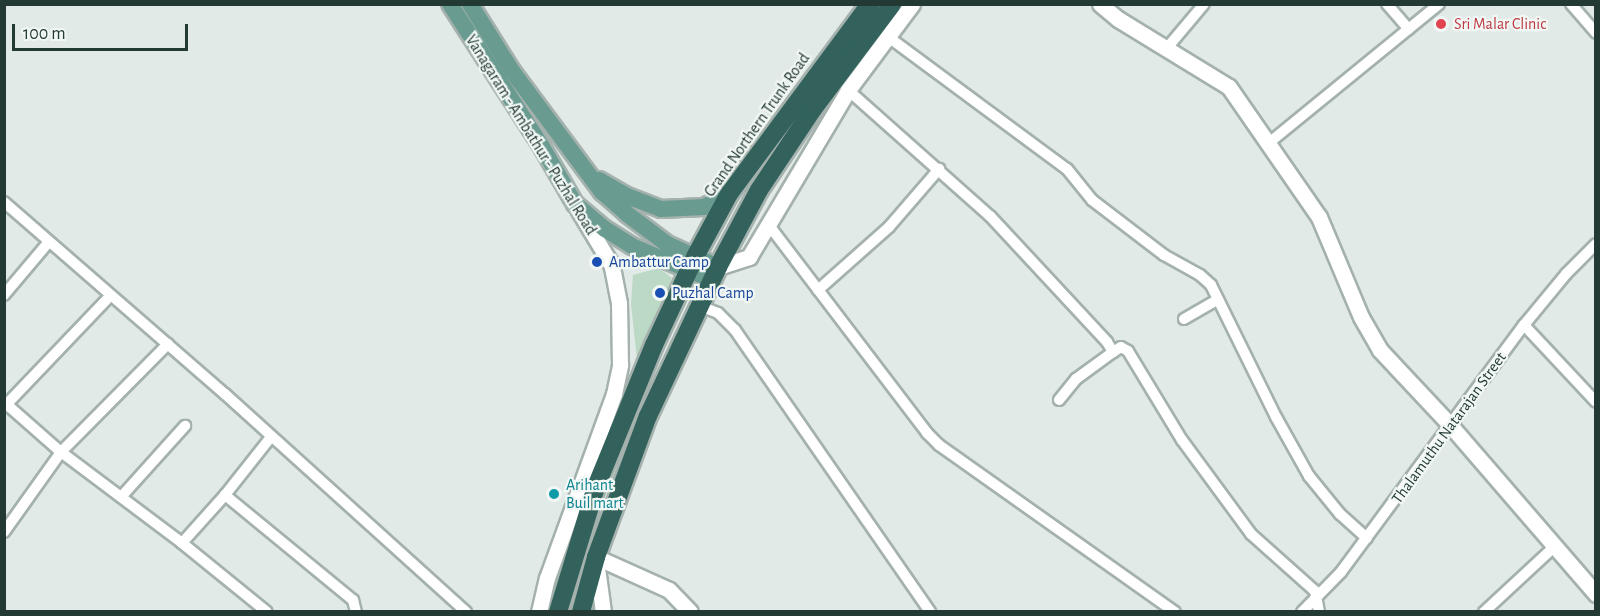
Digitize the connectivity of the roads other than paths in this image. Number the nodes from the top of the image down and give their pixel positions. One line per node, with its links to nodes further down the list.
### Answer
1 (450, 4): 21 (main road, Vanagaram - Ambathur - Puzhal Road)
2 (470, 4): 18 (main road)
3 (870, 4): 19 (highway, Grand Northern Trunk Road)
4 (892, 4): 26 (highway)
5 (912, 4): 13 (street)
6 (1100, 4): 14 (street)
7 (1204, 4): 14 (street)
8 (1387, 4): 11 (street)
9 (1439, 4): 11 (street)
10 (1571, 4): 12 (street)
11 (1409, 29): 16 (street)
12 (1596, 33)
13 (887, 36): 15 (street); 30 (street)
14 (1167, 48): 16 (street)
15 (848, 90): 17 (street); 22 (street)
16 (1270, 142): 40 (street)
17 (939, 170): 27 (street); 35 (street)
18 (587, 171): 19 (main road); 25 (main road)
19 (729, 194): 25 (highway, Grand Northern Trunk Road)
20 (4, 202): 23 (street)
21 (575, 204): 25 (main road); 55 (street, Vanagaram - Ambathur - Puzhal Road)
22 (768, 224): 26 (street); 27 (street)
23 (48, 243): 28 (street); 29 (street)
24 (1596, 244): 33 (street, Thalamuthu Natarajan Street)
25 (692, 262): 26 (main road); 56 (highway, Grand Northern Trunk Road)
26 (715, 274): 31 (highway)
27 (818, 290): 61 (street)
28 (4, 295)
29 (110, 296): 34 (street); 38 (street)
30 (1218, 298): 32 (street); 46 (street)
31 (700, 306): 49 (highway); 60 (street)
32 (1184, 319)
33 (1524, 325): 37 (street); 40 (street, Thalamuthu Natarajan Street)
34 (168, 344): 41 (street); 42 (street)
35 (1113, 352): 36 (street); 51 (street)
36 (1059, 400)
37 (1596, 402)
38 (5, 404): 42 (street)
39 (185, 426): 44 (street)
40 (1451, 426): 46 (street, Thalamuthu Natarajan Street); 48 (street)
41 (271, 437): 43 (street); 54 (street)
42 (61, 452): 44 (street); 45 (street)
43 (225, 495): 47 (street); 53 (street)
44 (121, 497): 47 (street)
45 (4, 531)
46 (1367, 538): 51 (street, Thalamuthu Natarajan Street)
47 (182, 543): 52 (street)
48 (1555, 546): 50 (street); 64 (street)
49 (596, 557): 57 (highway); 58 (street); 59 (street)
50 (1596, 594)
51 (1315, 598): 62 (street, Thalamuthu Natarajan Street); 63 (street)
52 (267, 612)
53 (356, 612)
54 (466, 612)
55 (539, 612)
56 (558, 612)
57 (581, 612)
58 (603, 612)
59 (690, 612)
60 (930, 612)
61 (1175, 612)
62 (1302, 612)
63 (1319, 612)
64 (1484, 612)

